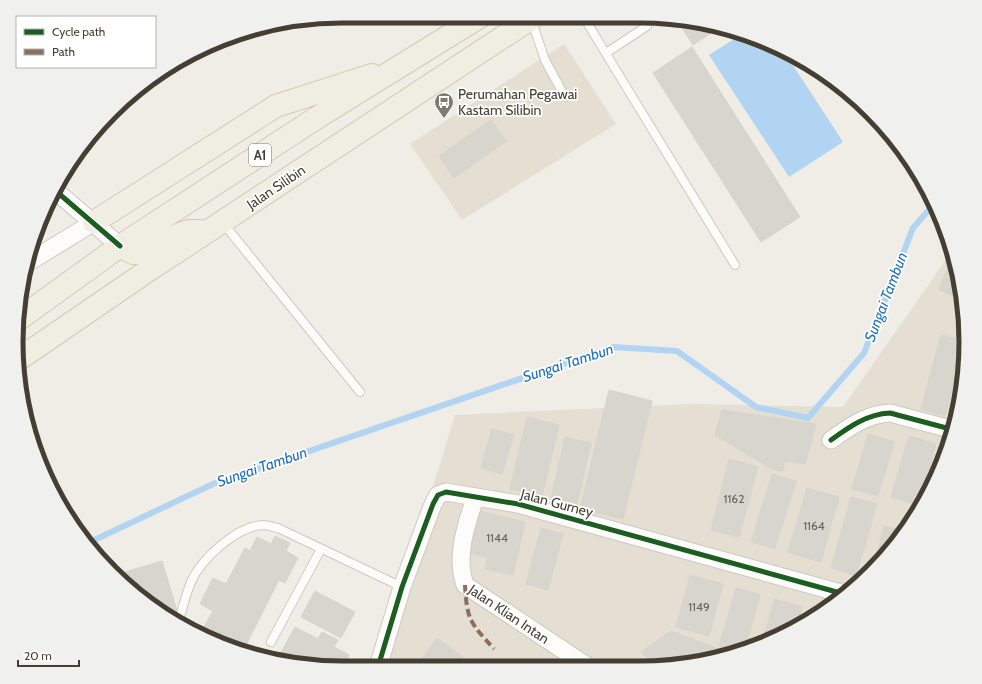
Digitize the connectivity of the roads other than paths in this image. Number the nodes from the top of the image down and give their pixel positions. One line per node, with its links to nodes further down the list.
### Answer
1 (471, 23): 7 (main road, A1)
2 (522, 23): 11 (main road, Jalan Silibin / A1)
3 (533, 23): 8 (lane)
4 (587, 23): 6 (lane)
5 (647, 26): 6 (lane)
6 (606, 53): 14 (lane)
7 (401, 67): 10 (main road); 12 (main road, A1)
8 (565, 97)
9 (60, 194): 10 (street)
10 (94, 222): 12 (street); 13 (street)
11 (215, 227): 12 (main road); 16 (main road, Jalan Silibin / A1); 17 (lane)
12 (120, 246): 15 (main road, A1)
13 (34, 259)
14 (735, 265)
15 (25, 315)
16 (24, 356)
17 (360, 392)
18 (947, 428): 19 (street)
19 (831, 440)
20 (475, 498): 22 (street, Jalan Gurney); 23 (street, Jalan Gurney); 27 (street, Jalan Klian Intan)
21 (321, 549): 22 (lane); 24 (lane); 25 (lane)
22 (402, 587): 26 (street, Jalan Gurney)
23 (837, 592)
24 (180, 617)
25 (271, 642)
26 (380, 661)
27 (579, 661)

